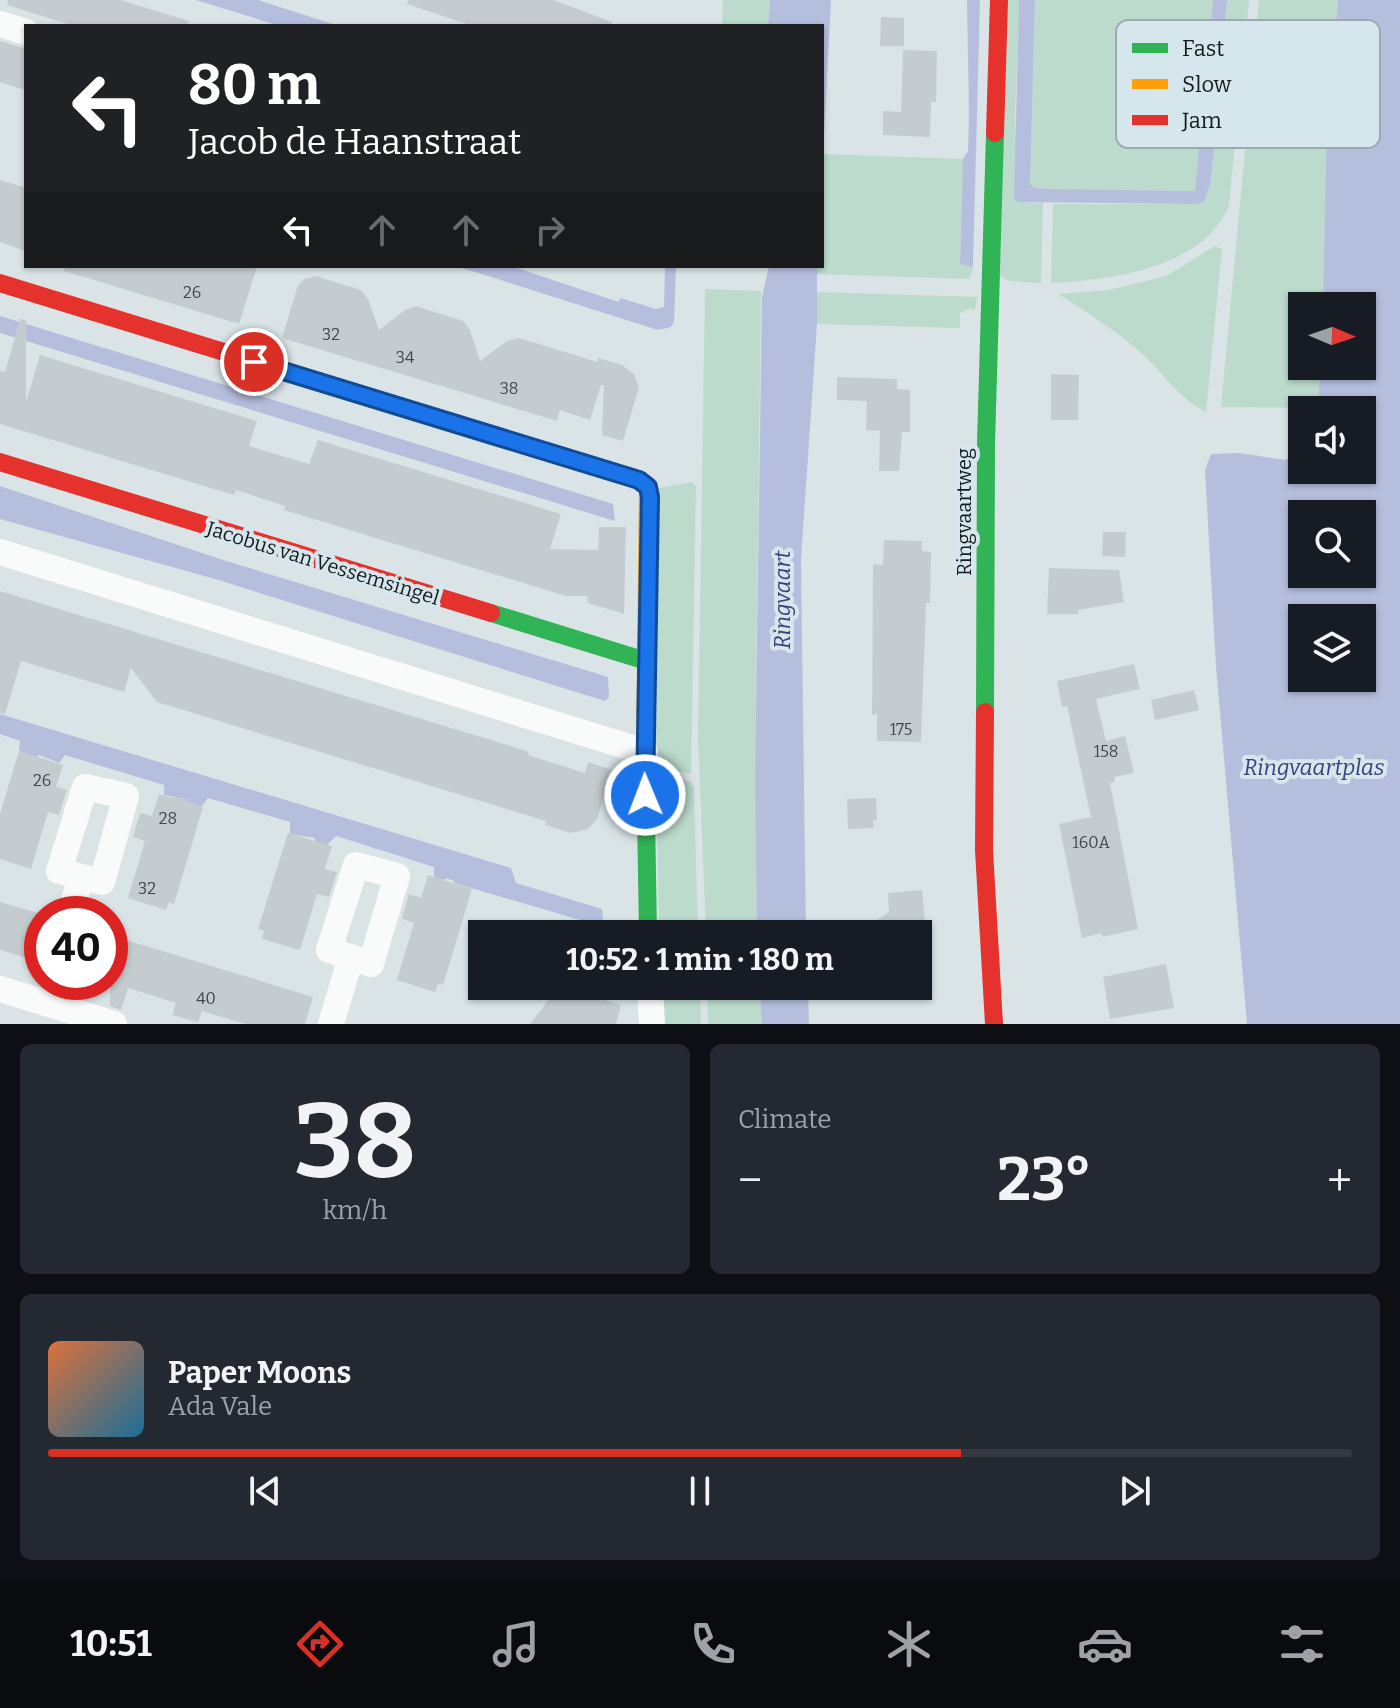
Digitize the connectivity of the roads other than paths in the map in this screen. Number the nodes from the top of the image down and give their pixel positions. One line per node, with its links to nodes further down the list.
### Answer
1 (999, 0): 20 (street, Ringvaartweg)
2 (0, 24): 3 (street)
3 (24, 31)
4 (0, 283): 7 (street)
5 (0, 462): 7 (street, Jacobus van Vessemsingel)
6 (0, 552): 8 (street)
7 (646, 661): 8 (street)
8 (645, 752): 11 (street)
9 (81, 877): 10 (street)
10 (75, 896)
11 (648, 920)
12 (351, 957): 18 (street)
13 (0, 989): 14 (street)
14 (24, 991)
15 (63, 1000): 17 (street)
16 (651, 1000): 19 (street)
17 (114, 1024)
18 (331, 1024)
19 (652, 1024)
20 (994, 1024)

